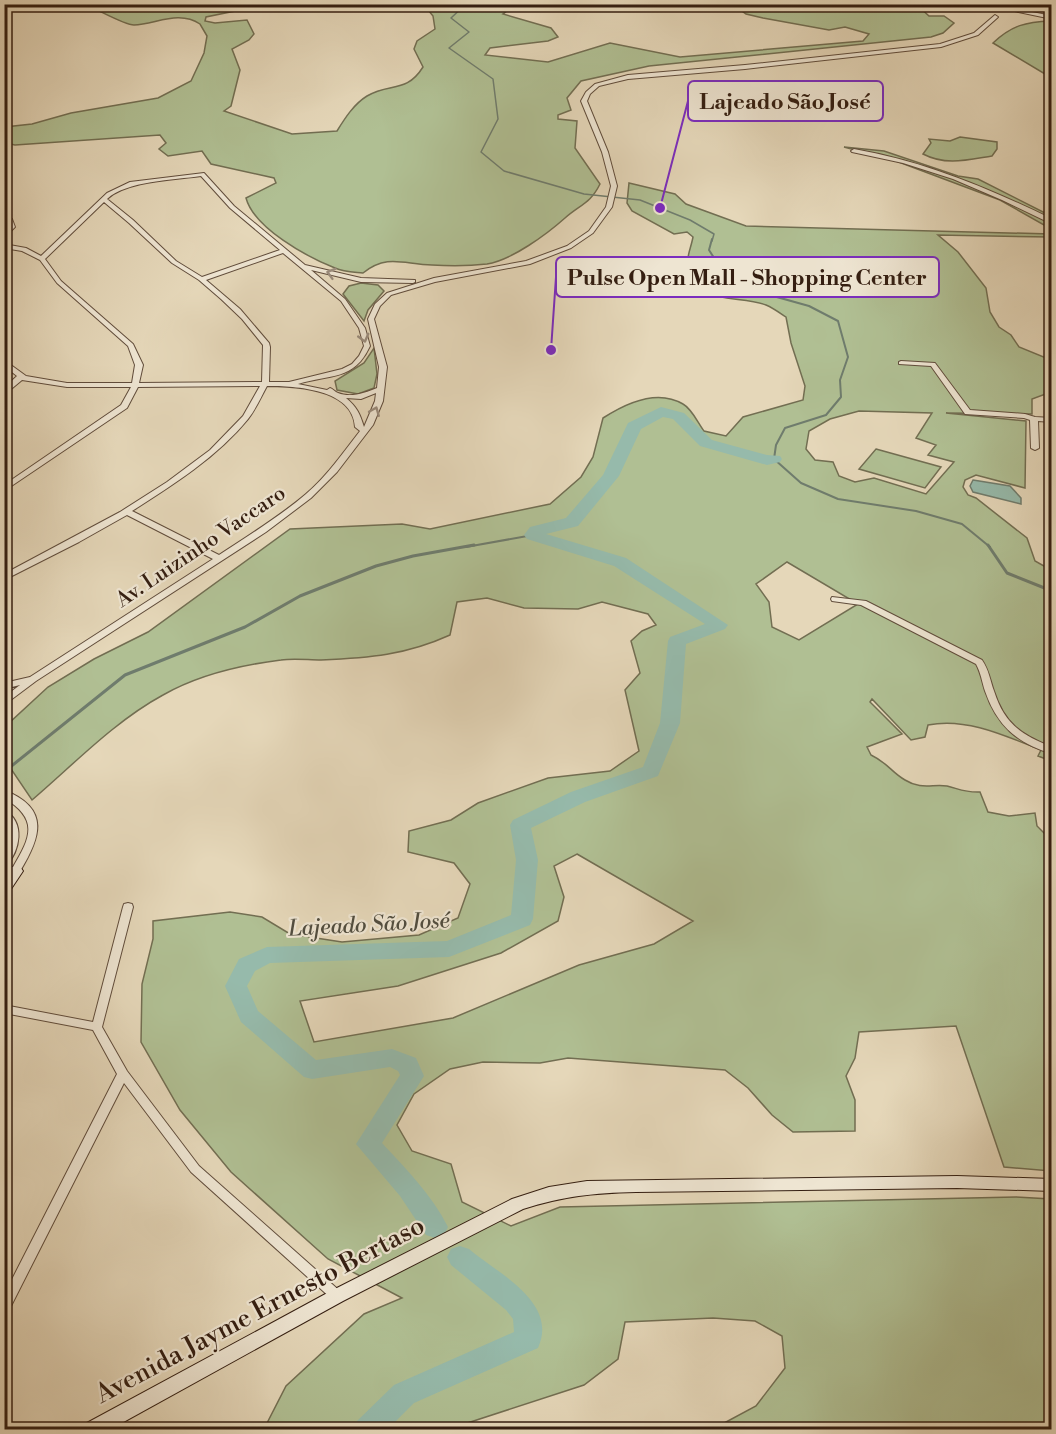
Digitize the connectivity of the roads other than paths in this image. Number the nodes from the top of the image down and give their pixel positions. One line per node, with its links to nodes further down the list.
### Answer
1 (983, 5): 3 (street)
2 (1030, 6): 3 (street)
3 (1029, 13): 5 (street)
4 (995, 17): 17 (street)
5 (1052, 18)
6 (854, 151): 9 (street)
7 (103, 199): 12 (street); 13 (street); 15 (street)
8 (4, 218): 10 (street)
9 (1052, 222)
10 (4, 236)
11 (4, 246): 13 (street)
12 (284, 251): 14 (street); 15 (street)
13 (42, 259): 26 (street)
14 (302, 266): 16 (street, one-way to 14); 19 (street)
15 (201, 279): 27 (street)
16 (361, 280): 18 (street); 19 (street)
17 (434, 280): 18 (street); 20 (street)
18 (372, 281): 20 (street)
19 (339, 288): 24 (street, one-way to 24)
20 (388, 294): 28 (street, Av. Luizinho Vaccaro)
21 (4, 362): 23 (street)
22 (901, 363): 31 (street)
23 (21, 375): 26 (street); 29 (street)
24 (334, 376): 25 (street); 30 (street)
25 (290, 384): 27 (street); 30 (street)
26 (135, 385): 27 (street); 35 (street)
27 (266, 385): 36 (street)
28 (381, 389): 30 (street); 33 (street, Av. Luizinho Vaccaro, one-way to 28)
29 (4, 393)
30 (336, 394): 33 (street)
31 (1034, 419): 32 (street); 34 (street)
32 (1052, 420)
33 (363, 430): 37 (street, Av. Luizinho Vaccaro)
34 (1035, 448)
35 (4, 489)
36 (128, 512): 37 (street); 38 (street)
37 (220, 559): 40 (street, Av. Luizinho Vaccaro)
38 (4, 578)
39 (835, 599): 43 (street)
40 (33, 679): 41 (street); 42 (street)
41 (4, 686)
42 (4, 702)
43 (1052, 751)
44 (4, 793): 46 (street)
45 (4, 813): 47 (street)
46 (34, 826): 47 (street); 48 (street)
47 (15, 829): 48 (street)
48 (8, 868): 49 (street)
49 (4, 889)
50 (128, 907): 52 (street)
51 (4, 1009): 52 (street)
52 (97, 1027): 53 (street)
53 (123, 1074): 55 (street); 56 (street)
54 (1052, 1185): 55 (street, Avenida Jayme Ernesto Bertaso)
55 (337, 1296): 57 (street, Avenida Jayme Ernesto Bertaso)
56 (4, 1308)
57 (91, 1430)

